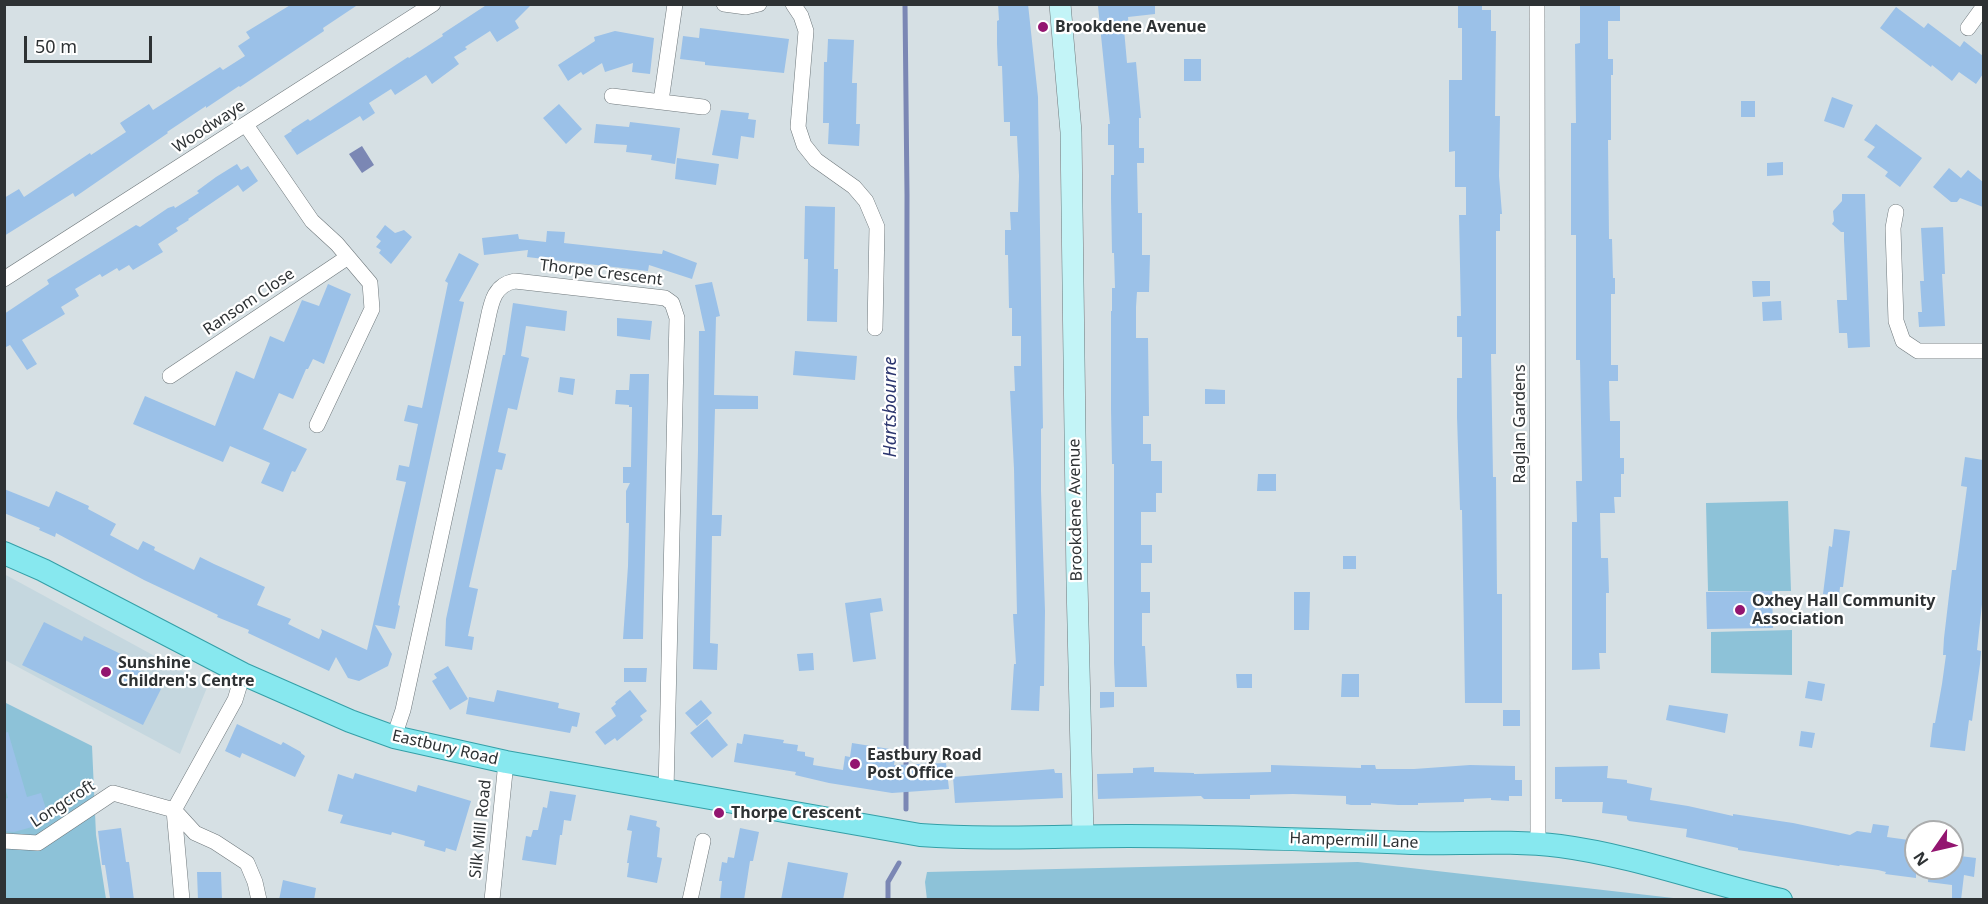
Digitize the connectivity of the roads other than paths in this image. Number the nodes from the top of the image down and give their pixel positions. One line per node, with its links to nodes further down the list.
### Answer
1 (433, 4): 13 (street, Woodwaye)
2 (675, 4): 11 (street)
3 (724, 4): 4 (street)
4 (759, 4)
5 (793, 4): 17 (street)
6 (1060, 4): 28 (main road, Brookdene Avenue)
7 (1537, 4): 31 (street, Raglan Gardens)
8 (1983, 6): 9 (street)
9 (1968, 28)
10 (612, 96): 11 (street)
11 (661, 102): 12 (street)
12 (704, 107)
13 (246, 125): 15 (street); 16 (street, Woodwaye)
14 (1896, 212): 18 (street)
15 (348, 256): 19 (street, Ransom Close); 20 (street)
16 (4, 279)
17 (875, 328)
18 (1983, 351)
19 (170, 376)
20 (317, 425)
21 (4, 553): 22 (main road, Eastbury Road)
22 (243, 674): 23 (main road, Eastbury Road); 26 (street)
23 (394, 737): 24 (main road, Eastbury Road); 25 (street, Thorpe Crescent)
24 (506, 762): 25 (main road, Eastbury Road); 34 (street, Silk Mill Road)
25 (666, 791): 27 (main road, Eastbury Road)
26 (174, 810): 29 (street, Longcroft); 32 (street); 33 (street)
27 (921, 835): 28 (main road, Hampermill Lane)
28 (1083, 837): 31 (main road, Hampermill Lane)
29 (4, 841)
30 (703, 841): 35 (street)
31 (1538, 844): 36 (main road, Hampermill Lane)
32 (182, 900)
33 (259, 900)
34 (492, 900)
35 (690, 900)
36 (1781, 900)

